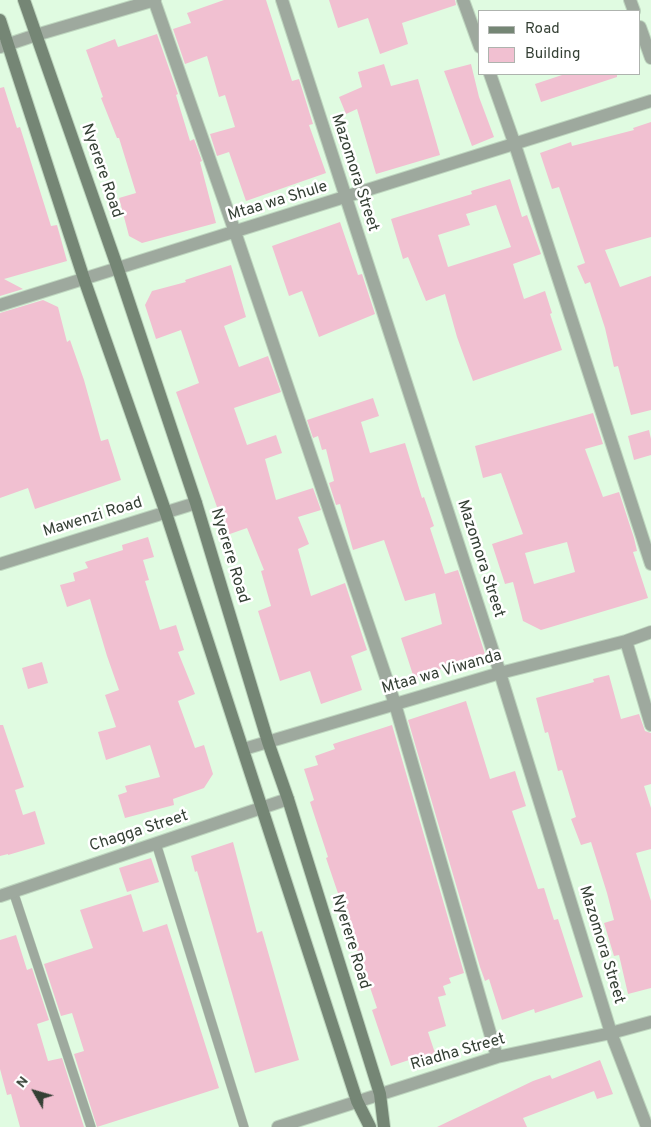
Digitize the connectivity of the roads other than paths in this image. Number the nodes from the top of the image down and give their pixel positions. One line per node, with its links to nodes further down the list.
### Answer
1 (24, 0): 7 (main road, Nyerere Road)
2 (155, 0): 7 (street); 15 (street)
3 (282, 0): 14 (street, Mazomora Street)
4 (463, 0): 8 (street)
5 (0, 20): 9 (main road)
6 (641, 30): 10 (street)
7 (36, 35): 9 (street); 16 (main road, Nyerere Road)
8 (478, 41)
9 (4, 46): 17 (main road)
10 (651, 58)
11 (490, 75): 13 (street)
12 (651, 101): 13 (street, Mtaa wa Shule)
13 (515, 144): 14 (street, Mtaa wa Shule); 22 (street)
14 (345, 198): 15 (street, Mtaa wa Shule); 25 (street, Mazomora Street)
15 (235, 232): 16 (street, Mtaa wa Shule); 26 (street)
16 (118, 269): 17 (street, Mtaa wa Shule); 19 (main road, Nyerere Road)
17 (84, 279): 18 (street, Mtaa wa Shule); 20 (main road)
18 (0, 305)
19 (196, 504): 20 (street, Mawenzi Road); 28 (main road, Nyerere Road)
20 (166, 513): 21 (street, Mawenzi Road); 29 (main road)
21 (0, 564)
22 (651, 564)
23 (651, 632): 24 (street, Mtaa wa Viwanda)
24 (626, 641): 25 (street, Mtaa wa Viwanda); 27 (street)
25 (500, 673): 26 (street, Mtaa wa Viwanda); 36 (street, Mazomora Street)
26 (395, 704): 28 (street, Mtaa wa Viwanda); 37 (street)
27 (651, 724)
28 (268, 742): 29 (street, Mtaa wa Viwanda); 30 (main road, Nyerere Road)
29 (244, 749): 31 (main road)
30 (288, 800): 31 (street, Chagga Street); 38 (main road, Nyerere Road)
31 (263, 808): 32 (street, Chagga Street); 39 (main road)
32 (156, 843): 33 (street, Chagga Street); 41 (lane)
33 (13, 891): 34 (street, Chagga Street); 40 (lane)
34 (0, 896)
35 (651, 1022): 36 (street, Riadha Street)
36 (611, 1033): 37 (street, Riadha Street); 45 (street, Mazomora Street)
37 (497, 1057): 38 (street, Riadha Street)
38 (380, 1094): 39 (street, Riadha Street); 44 (main road, Nyerere Road)
39 (357, 1101): 42 (street, Riadha Street); 43 (main road)
40 (91, 1127)
41 (244, 1127)
42 (278, 1127)
43 (370, 1127)
44 (384, 1127)
45 (647, 1127)

